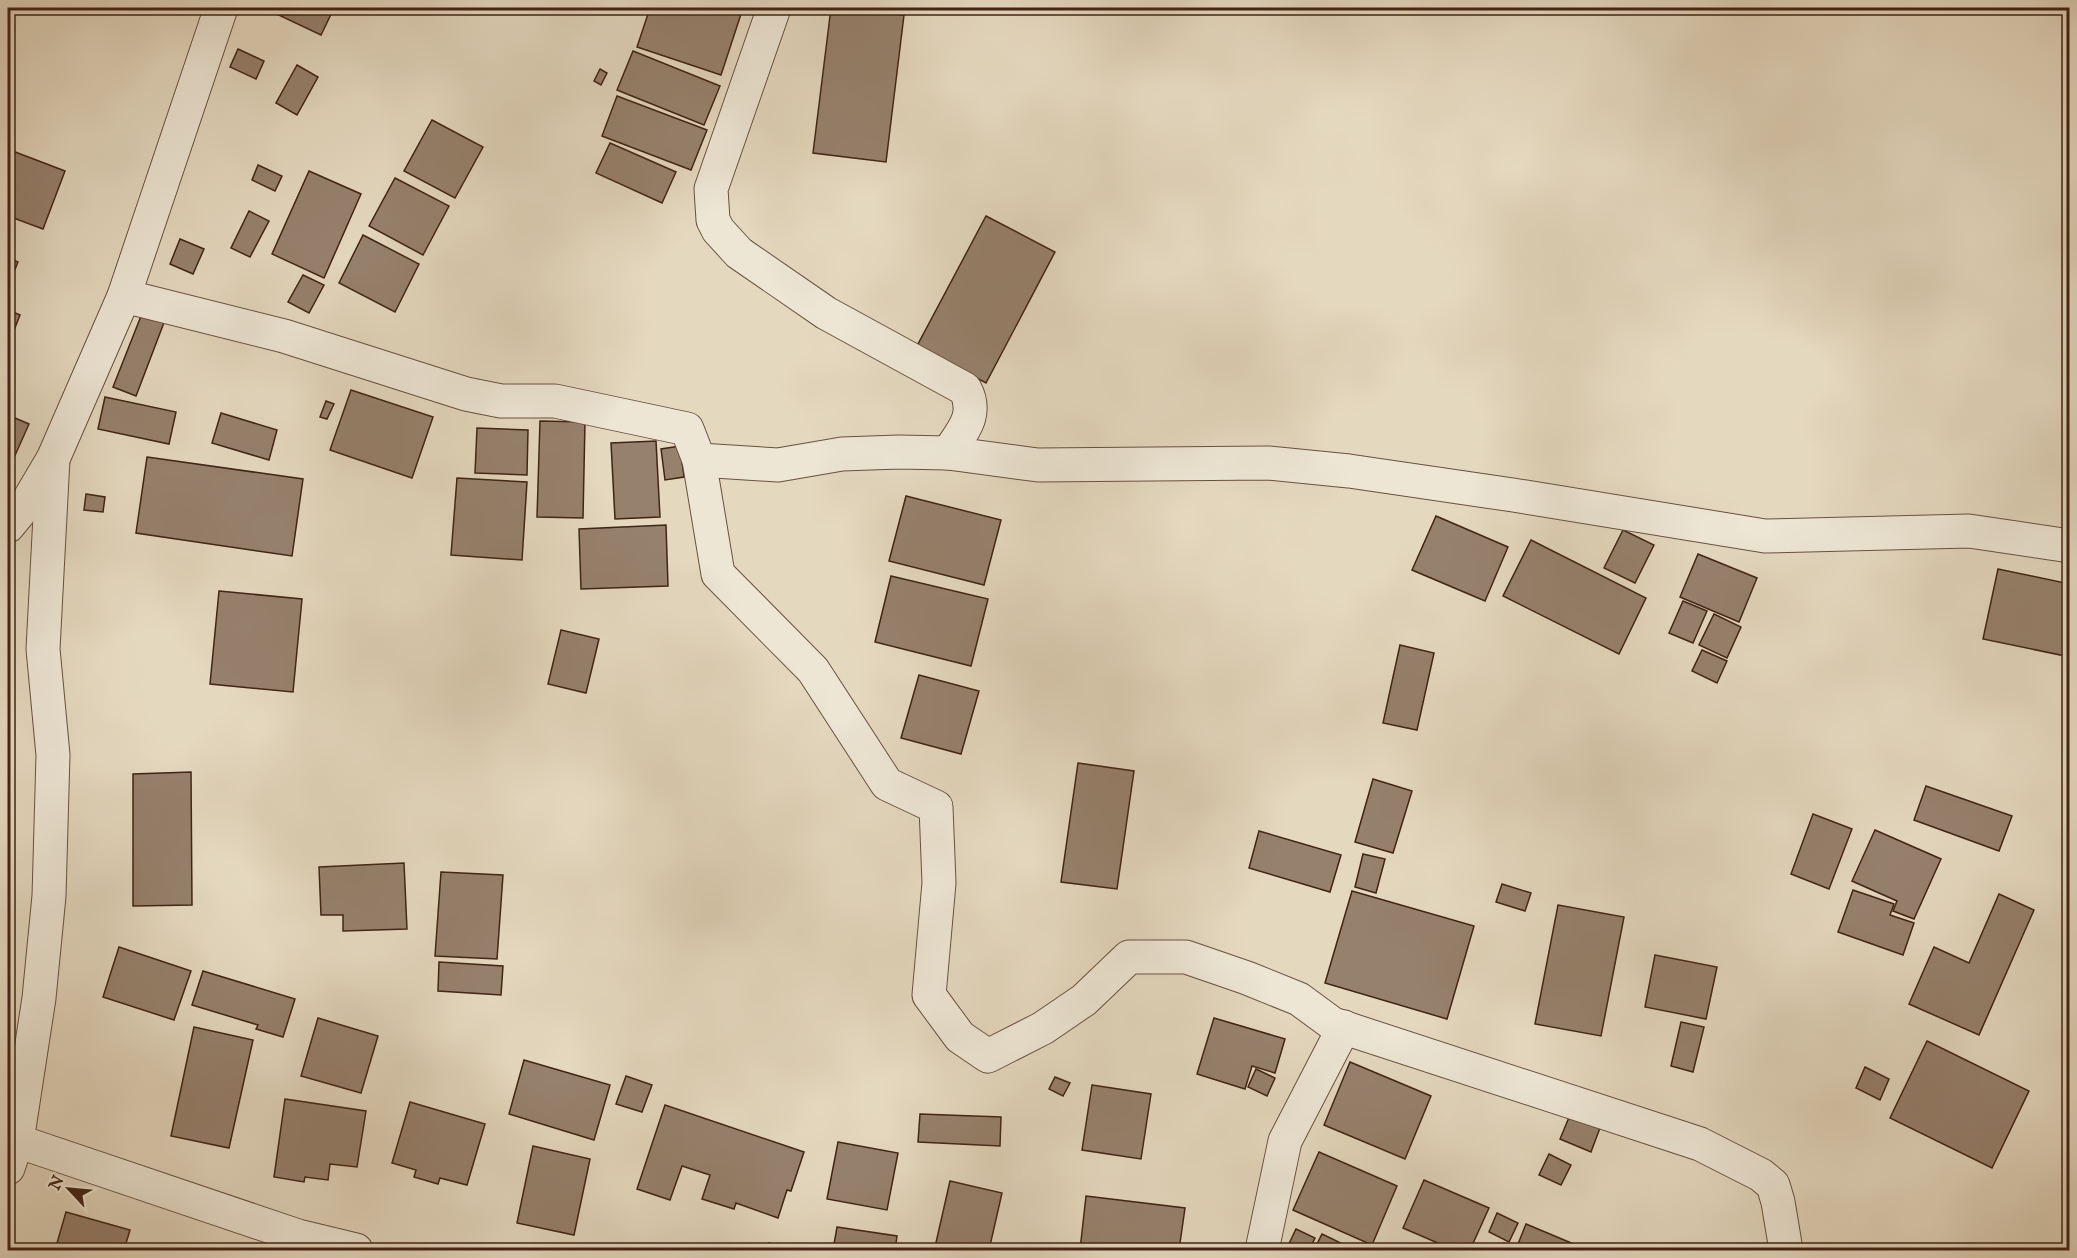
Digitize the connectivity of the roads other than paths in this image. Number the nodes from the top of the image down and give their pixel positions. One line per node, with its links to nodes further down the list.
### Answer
1 (221, 8): 3 (street)
2 (774, 8): 4 (street)
3 (124, 296): 5 (street); 6 (street)
4 (948, 453): 6 (street); 8 (street)
5 (53, 459): 7 (street); 10 (street)
6 (699, 460): 9 (street)
7 (8, 526)
8 (2070, 546)
9 (1344, 1027): 12 (street); 13 (street)
10 (12, 1154): 11 (street)
11 (356, 1251)
12 (1262, 1251)
13 (1786, 1251)

